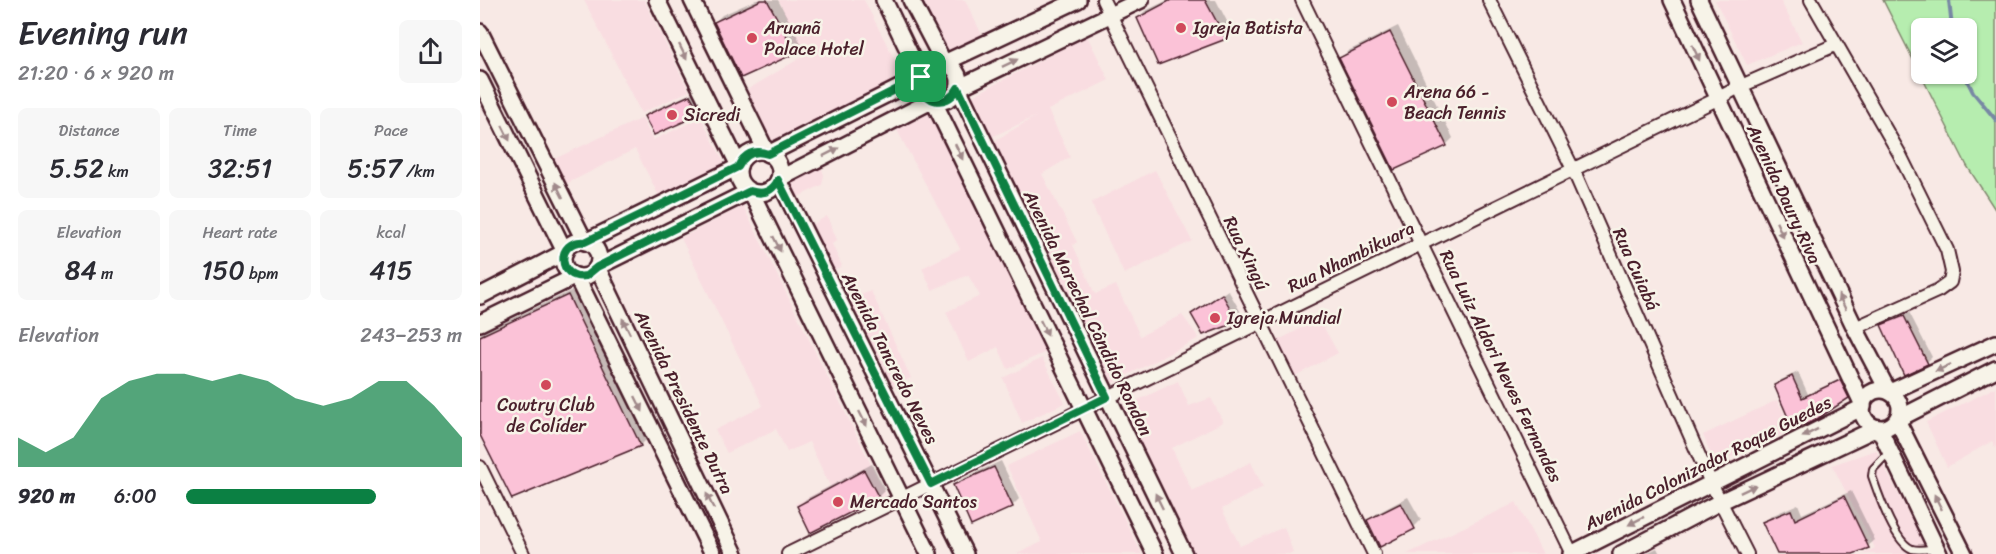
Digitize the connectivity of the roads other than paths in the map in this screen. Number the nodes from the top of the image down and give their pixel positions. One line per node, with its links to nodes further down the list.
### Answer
1 (657, 0): 24 (street, one-way to 24)
2 (692, 0): 23 (street)
3 (884, 0): 17 (street)
4 (911, 0): 16 (street)
5 (1078, 0): 16 (street)
6 (1103, 0): 13 (street, Rua Xingú)
7 (1141, 0): 13 (street)
8 (1302, 0): 29 (street, Rua Luiz Aldori Neves Fernandes)
9 (1489, 0): 25 (street, Rua Cuiabá)
10 (1672, 0): 21 (street, Avenida Daury Riva, one-way to 21)
11 (1699, 0): 19 (street, Avenida Daury Riva)
12 (1811, 0): 15 (street)
13 (1110, 15): 20 (street, one-way to 13); 34 (street, Rua Xingú)
14 (480, 32): 28 (street, one-way to 14)
15 (1835, 45): 19 (street, Rua Nhambikuara); 36 (street)
16 (944, 63): 17 (street); 20 (street)
17 (921, 77): 22 (street); 23 (street)
18 (480, 80): 30 (street, one-way to 30)
19 (1739, 87): 21 (street, Rua Nhambikuara); 36 (street, Avenida Daury Riva, one-way to 19)
20 (958, 88): 22 (street); 40 (street, Avenida Marechal Cândido Rondon)
21 (1718, 99): 25 (street, Rua Nhambikuara); 41 (street, Avenida Daury Riva, one-way to 41)
22 (933, 100): 26 (street, one-way to 22); 42 (street, one-way to 42)
23 (767, 154): 24 (street); 26 (street)
24 (739, 166): 27 (street); 28 (street)
25 (1573, 169): 29 (street, Rua Nhambikuara); 47 (street, Rua Cuiabá)
26 (779, 179): 27 (street); 48 (street, Avenida Tancredo Neves)
27 (750, 192): 31 (street); 49 (street, one-way to 49)
28 (585, 242): 30 (street); 31 (street)
29 (1421, 243): 34 (street, Rua Nhambikuara); 61 (street, Rua Luiz Aldori Neves Fernandes)
30 (565, 252): 32 (street); 33 (street)
31 (597, 267): 32 (street); 54 (street, Avenida Presidente Dutra, one-way to 31)
32 (576, 276): 35 (street); 53 (street, one-way to 53)
33 (480, 296)
34 (1260, 322): 40 (street, Rua Nhambikuara); 60 (street, Rua Xingú)
35 (480, 323)
36 (1855, 328): 39 (street, Avenida Daury Riva)
37 (1996, 344): 39 (street, one-way to 39)
38 (1996, 369): 43 (street)
39 (1889, 392): 41 (street); 43 (street)
40 (1107, 397): 42 (street, Rua Nhambikuara); 59 (street, Avenida Marechal Cândido Rondon, one-way to 40)
41 (1863, 406): 44 (street); 47 (street, Avenida Colonizador Roque Guedes, one-way to 47)
42 (1083, 409): 48 (street, Rua Nhambikuara); 58 (street)
43 (1898, 419): 44 (street); 64 (street, one-way to 43)
44 (1878, 428): 45 (street); 50 (street, one-way to 44)
45 (1890, 451): 51 (street); 51 (lane)
46 (480, 467): 52 (street)
47 (1712, 483): 50 (street, Rua Cuiabá); 61 (street, Avenida Colonizador Roque Guedes, one-way to 61)
48 (931, 484): 49 (street, Rua Nhambikuara); 57 (street, Avenida Tancredo Neves)
49 (902, 498): 55 (street, Rua Nhambikuara); 56 (street)
50 (1722, 501): 62 (street); 63 (street, Rua Cuiabá)
51 (1938, 551)
52 (523, 554)
53 (713, 554)
54 (735, 554)
55 (788, 554)
56 (929, 554)
57 (965, 554)
58 (1155, 554)
59 (1184, 554)
60 (1374, 554)
61 (1572, 554)
62 (1621, 554)
63 (1747, 554)
64 (1964, 554)

